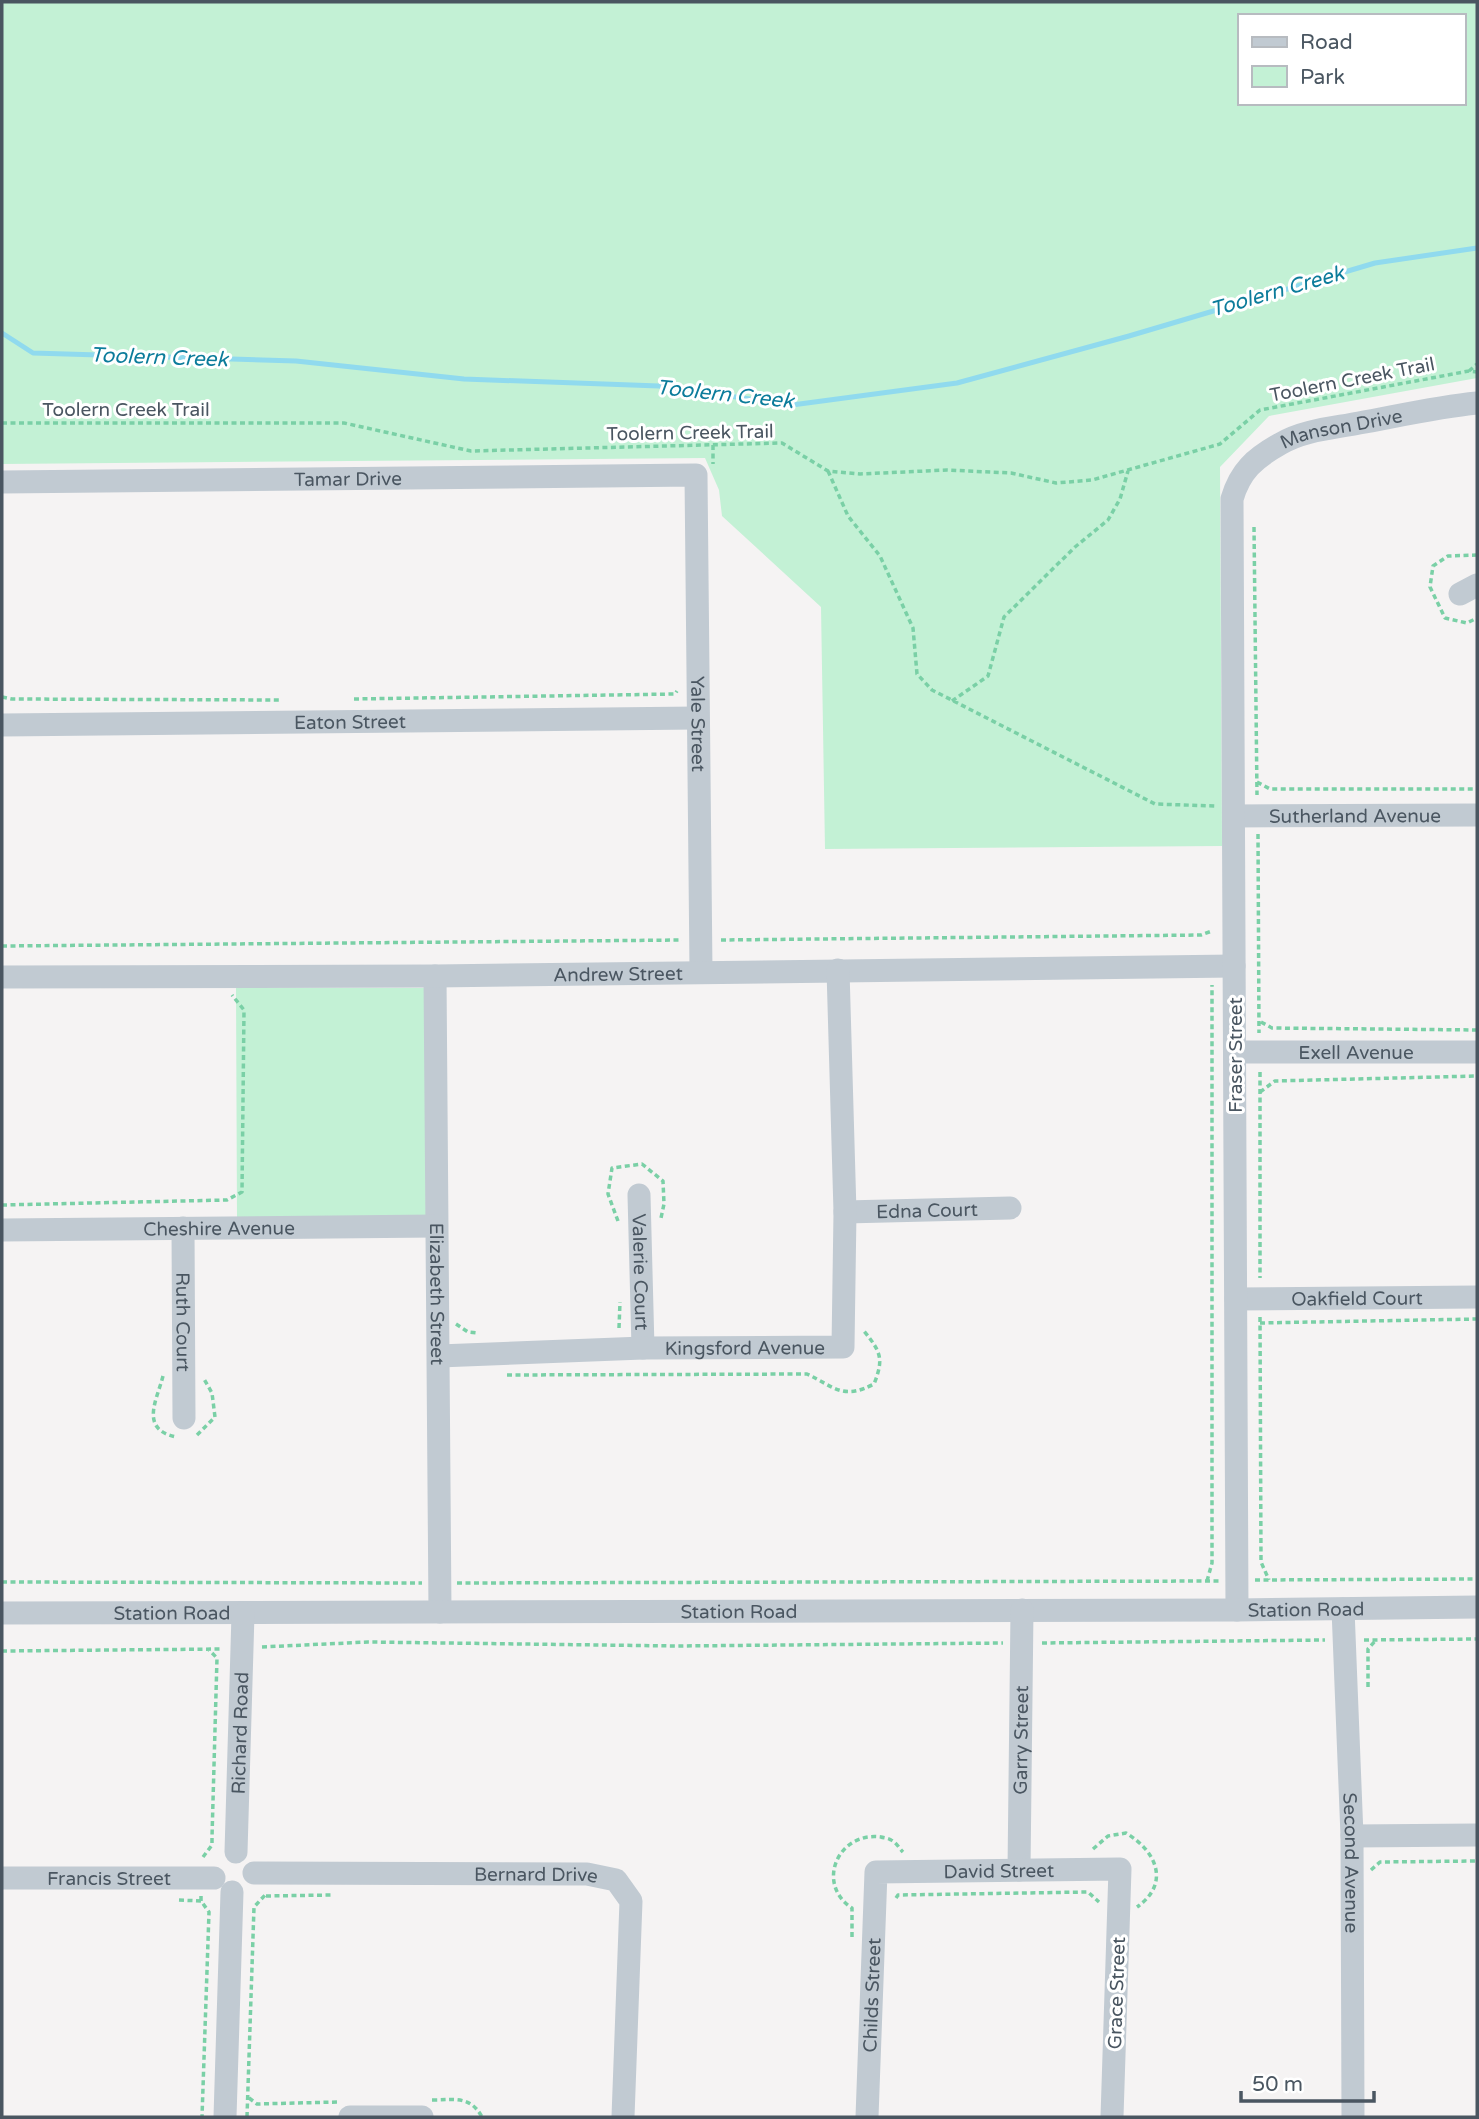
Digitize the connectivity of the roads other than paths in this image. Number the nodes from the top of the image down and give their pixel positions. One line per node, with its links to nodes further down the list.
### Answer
1 (1477, 403): 4 (street, Manson Drive)
2 (696, 475): 3 (street, Tamar Drive); 5 (street, Yale Street)
3 (2, 482)
4 (1232, 499): 7 (street, Fraser Street)
5 (690, 718): 6 (street, Eaton Street); 10 (street, Yale Street)
6 (2, 725)
7 (1234, 811): 8 (street, Sutherland Avenue); 12 (street, Fraser Street)
8 (1477, 815)
9 (838, 970): 10 (street, Andrew Street); 12 (street, Andrew Street); 18 (street, Kingsford Avenue)
10 (701, 971): 11 (street, Andrew Street)
11 (435, 976): 13 (street, Andrew Street); 19 (street, Elizabeth Street)
12 (1223, 976): 14 (street, Fraser Street)
13 (2, 977)
14 (1235, 1052): 15 (street, Exell Avenue); 23 (street, Fraser Street)
15 (1477, 1052)
16 (639, 1195): 24 (street, Valerie Court)
17 (1010, 1208): 18 (street, Edna Court)
18 (845, 1212): 24 (street, Kingsford Avenue)
19 (436, 1226): 20 (street, Cheshire Avenue); 25 (street, Elizabeth Street)
20 (183, 1228): 21 (street, Cheshire Avenue); 26 (street, Ruth Court)
21 (2, 1230)
22 (1477, 1297): 23 (street, Oakfield Court)
23 (1236, 1299): 30 (street, Fraser Street)
24 (643, 1348): 25 (street, Kingsford Avenue)
25 (447, 1356): 31 (street, Elizabeth Street)
26 (187, 1431)
27 (1477, 1607): 28 (street, Station Road)
28 (1343, 1609): 30 (street, Station Road); 35 (street, Second Avenue)
29 (1022, 1610): 30 (street, Station Road); 31 (street, Station Road); 38 (street, Garry Street)
30 (1237, 1610)
31 (440, 1612): 33 (street, Station Road)
32 (2, 1613): 33 (street, Station Road)
33 (243, 1614): 36 (street, Richard Road)
34 (1477, 1835): 35 (street)
35 (1352, 1836): 49 (street, Second Avenue)
36 (236, 1852): 40 (street); 42 (street)
37 (1120, 1869): 38 (street, David Street); 48 (street, Grace Street)
38 (1019, 1870): 39 (street, David Street)
39 (876, 1872): 47 (street, Childs Street)
40 (254, 1873): 42 (street); 46 (street, Bernard Drive)
41 (2, 1878): 42 (street, Francis Street)
42 (223, 1885): 43 (street)
43 (225, 2117)
44 (350, 2117): 45 (street)
45 (422, 2117)
46 (623, 2117)
47 (867, 2117)
48 (1112, 2117)
49 (1353, 2117)

